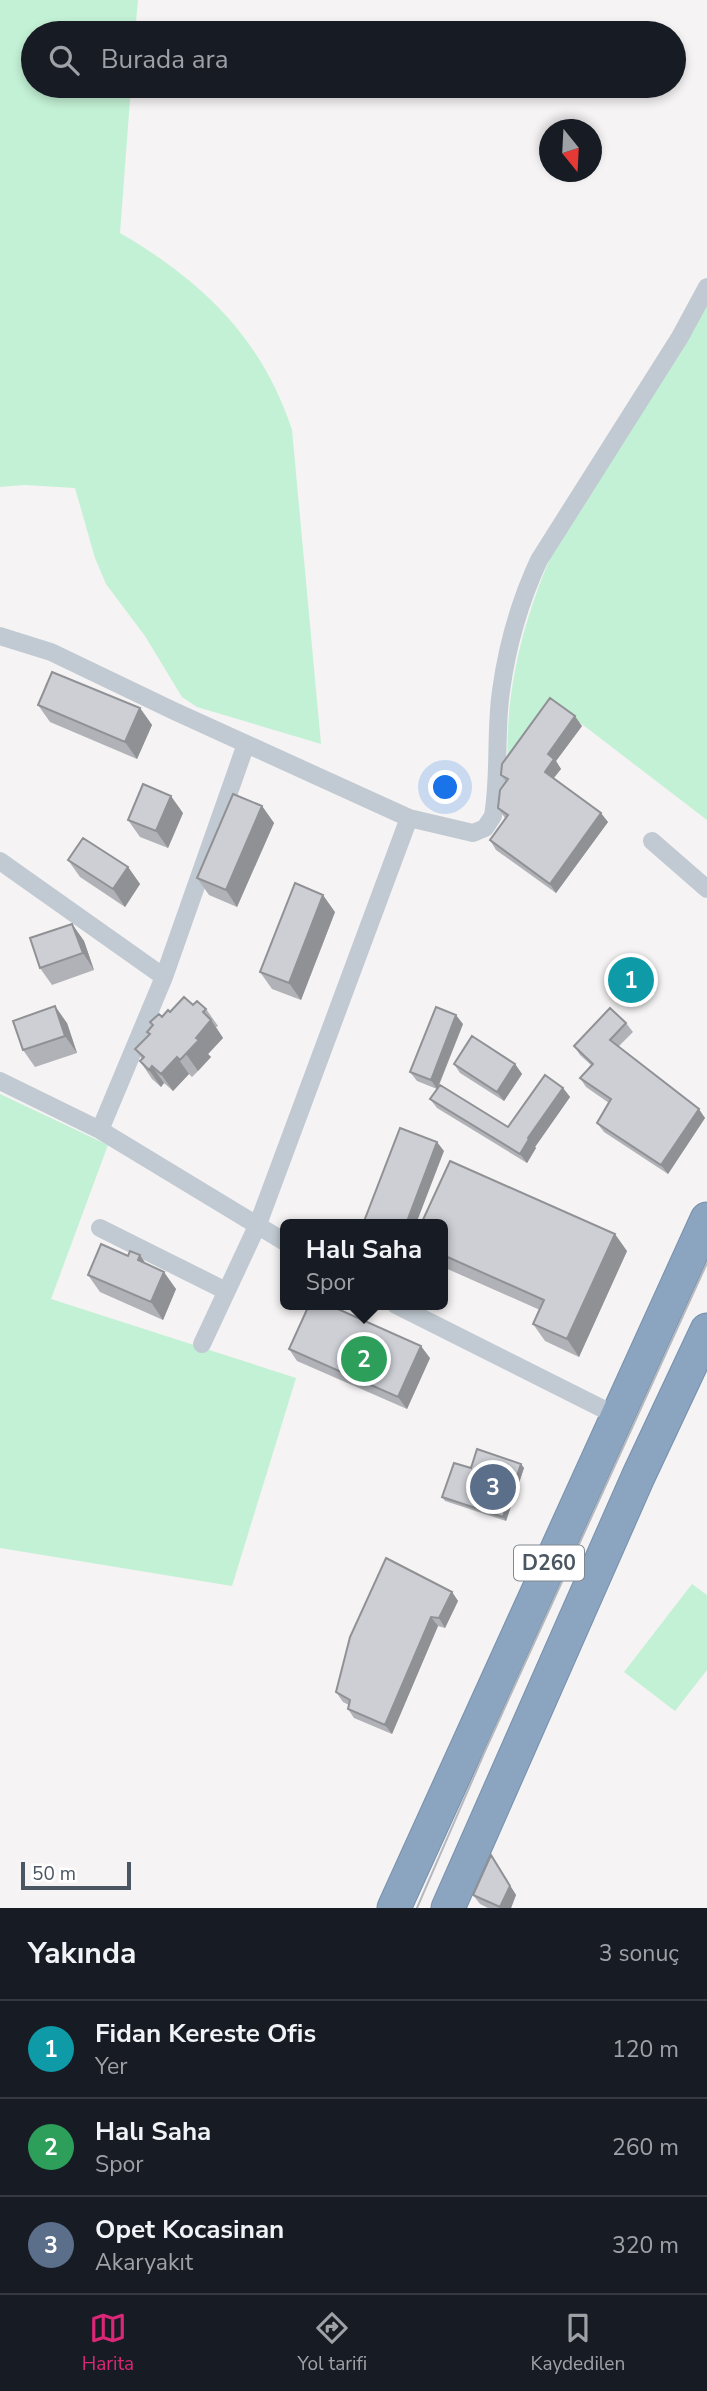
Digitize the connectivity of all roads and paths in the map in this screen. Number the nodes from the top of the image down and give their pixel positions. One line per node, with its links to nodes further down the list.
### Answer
1 (707, 287): 4 (street)
2 (0, 636): 3 (street)
3 (246, 744): 4 (street); 8 (street)
4 (409, 818): 12 (street)
5 (652, 841): 7 (street)
6 (0, 861): 8 (street)
7 (707, 889)
8 (164, 977): 10 (street)
9 (0, 1081): 10 (street)
10 (100, 1130): 12 (street)
11 (707, 1219): 19 (highway, D260)
12 (258, 1224): 14 (street); 15 (street)
13 (100, 1228): 15 (street)
14 (280, 1238)
15 (226, 1291): 18 (street)
16 (406, 1310): 19 (street)
17 (707, 1331): 21 (highway, D260)
18 (202, 1343)
19 (617, 1416): 20 (highway, D260)
20 (394, 1908)
21 (448, 1908)

